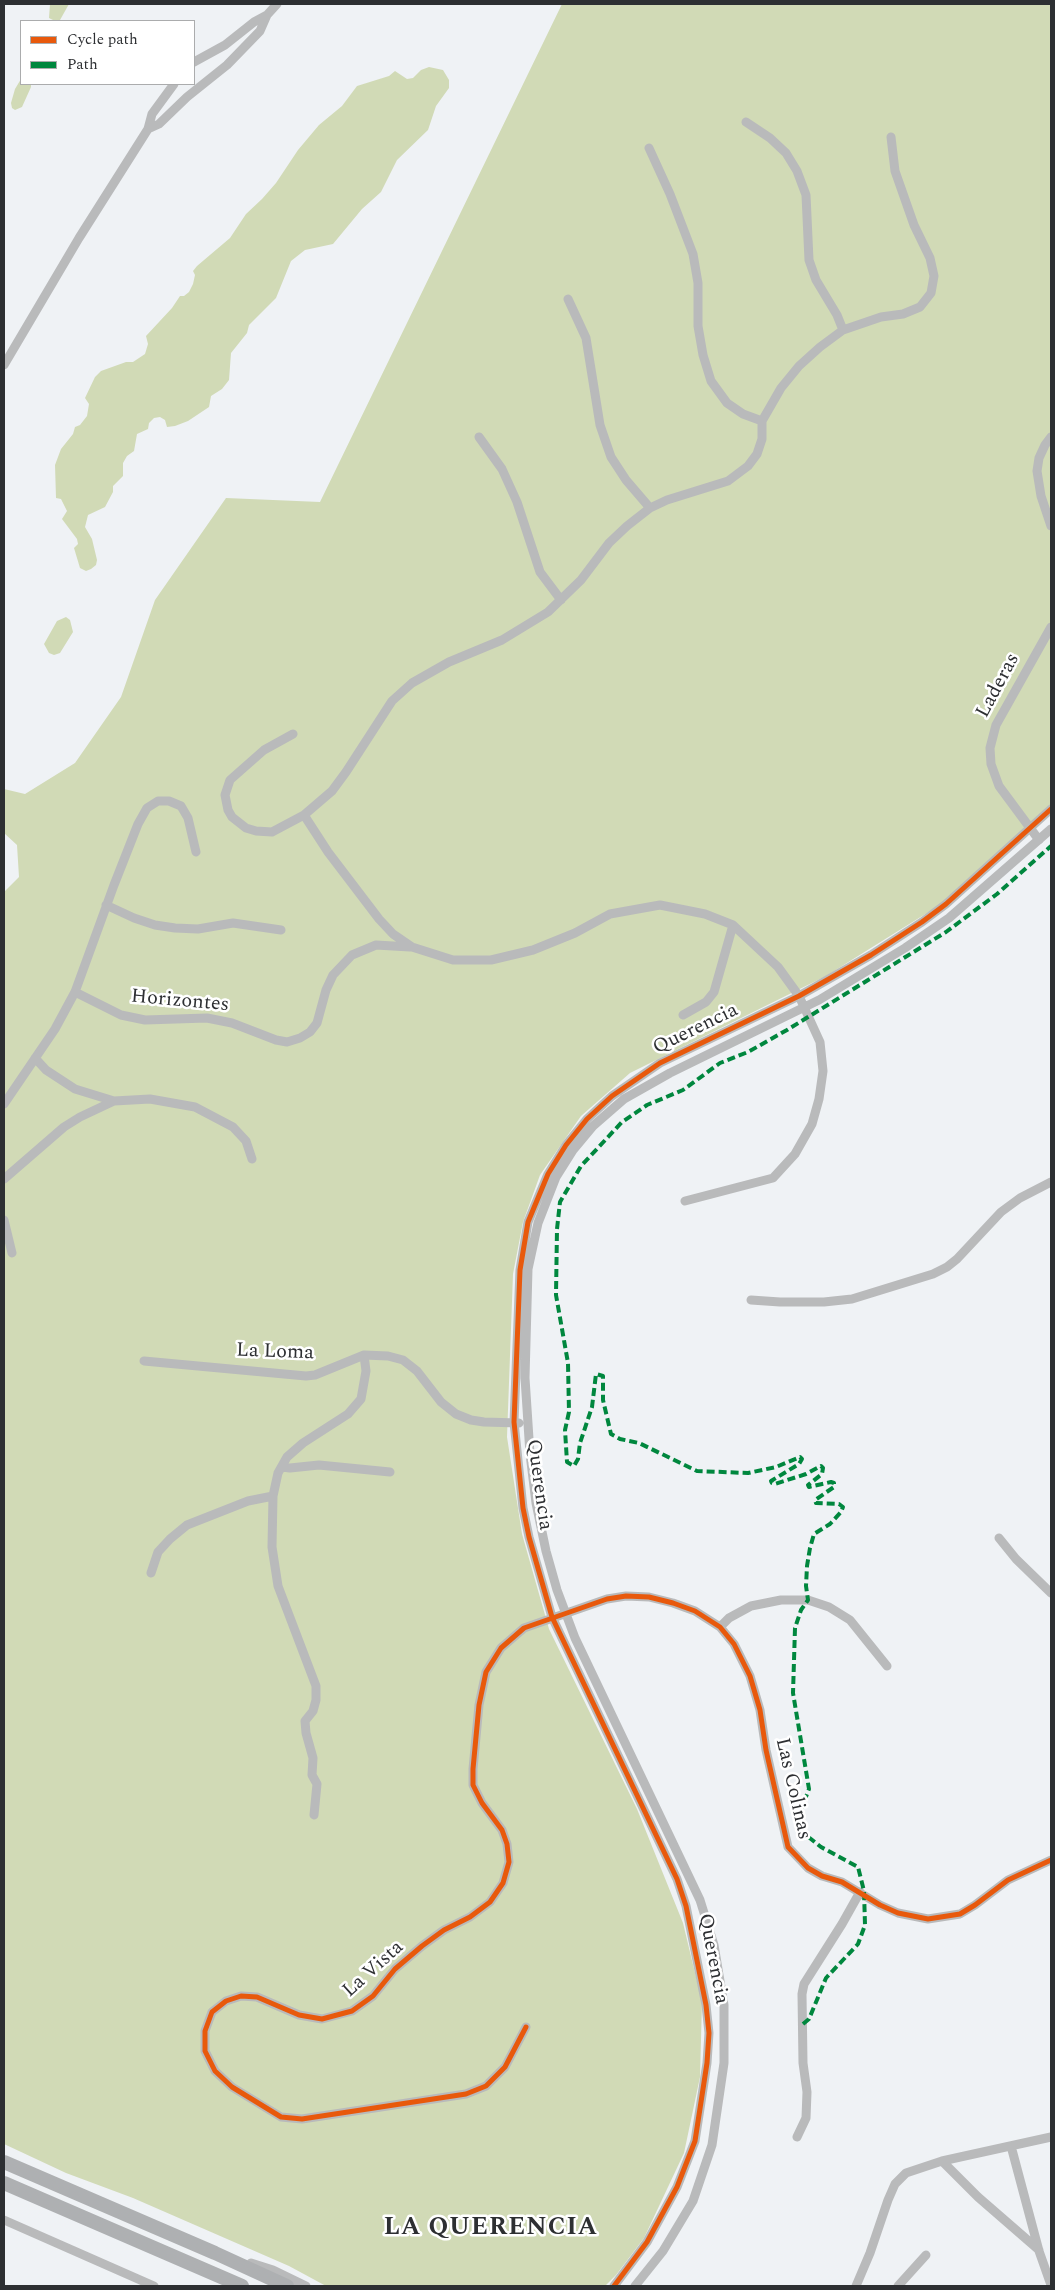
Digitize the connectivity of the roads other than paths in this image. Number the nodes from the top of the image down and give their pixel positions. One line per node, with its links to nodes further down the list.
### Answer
1 (277, 4): 2 (street)
2 (267, 15): 3 (street); 6 (street)
3 (195, 61)
4 (173, 85): 6 (street)
5 (746, 122): 10 (street)
6 (148, 129): 11 (street)
7 (891, 137): 10 (street)
8 (648, 148): 12 (street)
9 (568, 299): 15 (street)
10 (843, 330): 12 (street)
11 (4, 366)
12 (762, 421): 15 (street)
13 (479, 437): 17 (street)
14 (1051, 437): 16 (street)
15 (650, 508): 17 (street)
16 (1051, 526)
17 (561, 600): 21 (street)
18 (1051, 627): 22 (street, Laderas)
19 (293, 734): 21 (street)
20 (1051, 809): 22 (street, Querencia)
21 (304, 815): 29 (street)
22 (1029, 828): 24 (street, Laderas); 31 (street, Querencia)
23 (1051, 829): 24 (street, Querencia)
24 (1039, 840): 32 (street, Querencia)
25 (196, 852): 26 (street)
26 (106, 905): 28 (street); 30 (street)
27 (733, 925): 29 (street); 31 (street); 33 (street)
28 (281, 930)
29 (412, 947): 30 (street, Horizontes)
30 (75, 992): 34 (street)
31 (799, 996): 32 (street); 46 (street, Querencia)
32 (805, 1007): 40 (street); 47 (street, Querencia)
33 (683, 1015)
34 (35, 1058): 35 (street); 36 (street)
35 (114, 1101): 37 (street); 38 (street)
36 (4, 1104)
37 (252, 1159)
38 (4, 1179)
39 (1051, 1182): 43 (street)
40 (685, 1200)
41 (4, 1220): 42 (street)
42 (12, 1253)
43 (751, 1300)
44 (364, 1355): 45 (street, La Loma); 46 (street, La Loma); 48 (street)
45 (144, 1361)
46 (514, 1422): 47 (street, La Loma); 51 (street); 52 (street, Querencia)
47 (527, 1423): 51 (street, Querencia)
48 (282, 1467): 49 (street); 50 (street)
49 (390, 1472)
50 (274, 1496): 54 (street); 62 (street)
51 (536, 1503): 56 (street, Querencia)
52 (529, 1537): 56 (street); 57 (street, Querencia)
53 (999, 1538): 55 (street)
54 (151, 1573)
55 (1051, 1594)
56 (565, 1613): 57 (street, Las Colinas); 58 (street, Las Colinas); 60 (street, Querencia)
57 (552, 1617): 61 (street, Querencia); 65 (street, La Vista)
58 (720, 1627): 59 (street); 64 (street, Las Colinas)
59 (887, 1666)
60 (650, 1796): 61 (street); 74 (street, Querencia)
61 (640, 1801): 73 (street, Querencia)
62 (314, 1815)
63 (1051, 1860): 64 (street, Las Colinas)
64 (860, 1892): 66 (street)
65 (526, 2027)
66 (797, 2137)
67 (1051, 2137): 68 (street)
68 (1011, 2146): 69 (street); 75 (street)
69 (942, 2161): 75 (street); 87 (street)
70 (4, 2162): 76 (highway)
71 (4, 2183): 78 (highway)
72 (4, 2220): 80 (street)
73 (647, 2242): 74 (street); 85 (street, Querencia)
74 (663, 2250): 86 (street, Querencia)
75 (1039, 2250): 79 (street)
76 (215, 2252): 83 (highway); 84 (street)
77 (926, 2255): 88 (street)
78 (211, 2272): 81 (highway); 82 (highway)
79 (1051, 2285)
80 (154, 2286)
81 (242, 2286)
82 (248, 2286)
83 (288, 2286)
84 (306, 2286)
85 (614, 2286)
86 (635, 2286)
87 (856, 2286)
88 (898, 2286)

